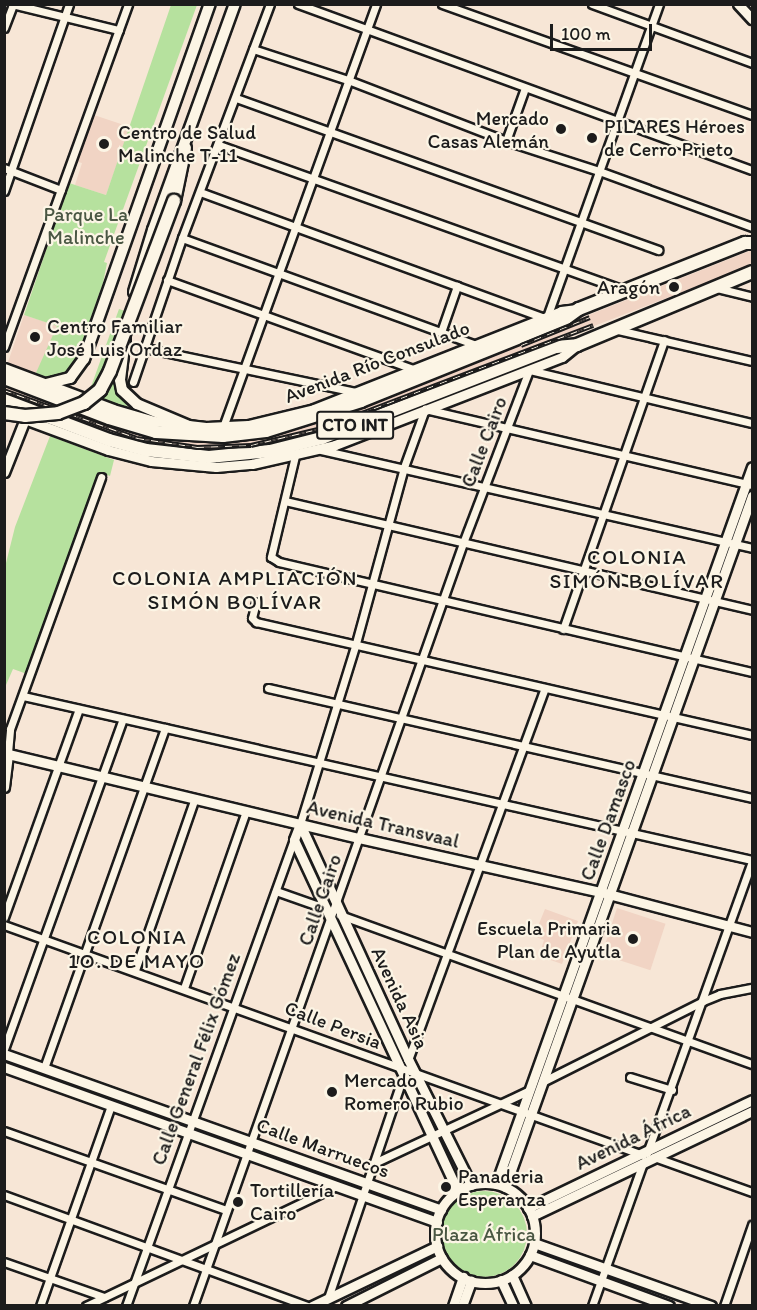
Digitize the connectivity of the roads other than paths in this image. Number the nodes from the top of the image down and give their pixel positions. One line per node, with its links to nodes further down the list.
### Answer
1 (69, 4): 13 (street)
2 (128, 4): 17 (street)
3 (210, 4): 69 (main road)
4 (235, 4): 30 (main road)
5 (270, 4): 19 (street)
6 (298, 4): 18 (street)
7 (376, 4): 18 (street)
8 (441, 4): 21 (street)
9 (592, 4): 15 (street)
10 (659, 4): 15 (street)
11 (738, 4): 14 (street)
12 (12, 5): 13 (street); 16 (street)
13 (64, 16): 17 (street); 31 (street)
14 (753, 20)
15 (651, 26): 20 (street); 21 (street)
16 (4, 28)
17 (119, 30): 35 (street)
18 (367, 30): 22 (street); 23 (street)
19 (254, 49): 22 (street); 24 (street)
20 (753, 63)
21 (634, 73): 25 (street); 26 (street)
22 (348, 80): 27 (street); 28 (street)
23 (525, 88): 26 (street); 28 (street)
24 (236, 98): 27 (street); 29 (street)
25 (753, 115)
26 (617, 120): 32 (street); 33 (street)
27 (330, 133): 34 (street); 38 (street)
28 (506, 141): 33 (street)
29 (219, 145): 34 (street); 37 (street)
30 (185, 148): 76 (highway, bridge); 80 (main road)
31 (8, 169): 35 (street); 36 (street)
32 (753, 170)
33 (600, 171): 38 (street); 39 (street)
34 (313, 179): 40 (street); 44 (street)
35 (61, 190): 58 (street)
36 (4, 191)
37 (200, 192): 40 (street); 41 (street)
38 (580, 223): 43 (street); 44 (street)
39 (753, 227)
40 (296, 228): 46 (street); 48 (street)
41 (182, 238): 46 (street); 47 (street)
42 (750, 241): 50 (highway, Avenida Río Consulado / CTO INT)
43 (658, 250)
44 (563, 270): 50 (street); 54 (street)
45 (753, 272): 49 (highway, CTO INT)
46 (278, 274): 53 (street); 56 (street)
47 (167, 280): 53 (street); 61 (street)
48 (457, 286): 54 (street); 56 (street)
49 (714, 288): 51 (street); 55 (highway, CTO INT)
50 (626, 291): 52 (highway, Avenida Río Consulado / CTO INT)
51 (753, 297)
52 (579, 309): 54 (street, Avenida Río Consulado / CTO INT); 74 (highway, CTO INT)
53 (263, 315): 64 (street); 65 (street)
54 (546, 317): 59 (street, Avenida Río Consulado / CTO INT)
55 (615, 330): 57 (street); 60 (highway, CTO INT)
56 (441, 333): 59 (street)
57 (664, 340): 62 (street); 72 (street)
58 (5, 344)
59 (476, 345): 65 (street, Avenida Río Consulado / CTO INT)
60 (577, 345): 66 (street, CTO INT); 83 (highway, CTO INT)
61 (145, 348): 64 (street); 68 (street)
62 (753, 361)
63 (4, 368): 69 (street, CTO INT)
64 (243, 370): 70 (street); 81 (street)
65 (415, 370): 70 (street, Avenida Río Consulado / CTO INT)
66 (529, 370): 72 (street); 75 (street, CTO INT); 82 (street, Calle Cairo)
67 (4, 378): 71 (highway, CTO INT)
68 (133, 382)
69 (46, 384): 71 (street, CTO INT)
70 (357, 393): 81 (street, Avenida Río Consulado / CTO INT)
71 (65, 396): 74 (highway, CTO INT)
72 (644, 398): 78 (street); 86 (street)
73 (4, 400): 79 (highway, CTO INT)
74 (94, 407): 80 (street, Avenida Río Consulado / CTO INT)
75 (425, 409): 82 (street); 84 (street, CTO INT); 88 (street)
76 (4, 412): 77 (street, CTO INT)
77 (25, 419): 79 (street, CTO INT); 89 (street)
78 (753, 423)
79 (54, 424): 83 (highway, CTO INT)
80 (189, 426): 81 (street, Avenida Río Consulado / CTO INT)
81 (223, 427)
82 (506, 427): 86 (street); 92 (street, Calle Cairo)
83 (84, 435): 85 (street, CTO INT)
84 (321, 450): 85 (street, CTO INT); 88 (street)
85 (295, 456): 94 (street)
86 (625, 457): 91 (street); 95 (street)
87 (753, 467): 91 (street, Calle Damasco)
88 (404, 468): 92 (street); 96 (street)
89 (4, 472)
90 (101, 477): 114 (street)
91 (749, 484): 98 (street, Calle Damasco)
92 (484, 487): 95 (street); 97 (street, Calle Cairo)
93 (753, 496): 98 (street, Calle Damasco)
94 (285, 501): 96 (street); 101 (street)
95 (605, 514): 98 (street); 100 (street)
96 (388, 526): 97 (street); 101 (street)
97 (463, 543): 100 (street); 104 (street, Calle Cairo)
98 (730, 543): 99 (street); 102 (street, Calle Damasco); 105 (street, Calle Damasco)
99 (753, 548)
100 (585, 570): 102 (street); 107 (street)
101 (371, 584): 104 (street); 108 (street)
102 (704, 600): 105 (street); 109 (street, Calle Damasco)
103 (256, 602): 108 (street)
104 (443, 602): 107 (street); 110 (street, Calle Cairo)
105 (715, 602): 106 (street); 109 (street, Calle Damasco)
106 (753, 610)
107 (563, 629): 109 (street)
108 (356, 644): 110 (street); 115 (street)
109 (689, 659): 111 (street); 117 (street, Calle Damasco)
110 (423, 661): 113 (street); 118 (street, Calle Cairo)
111 (753, 672)
112 (268, 688): 115 (street)
113 (544, 688): 117 (street); 122 (street)
114 (23, 696): 116 (street); 123 (street)
115 (338, 703): 118 (street); 124 (street)
116 (78, 709): 119 (street); 125 (street)
117 (669, 716): 121 (street); 126 (street, Calle Damasco)
118 (401, 718): 122 (street); 128 (street, Calle Cairo)
119 (123, 719): 120 (street); 127 (street)
120 (165, 728): 124 (street); 130 (street)
121 (753, 735)
122 (522, 747): 126 (street); 133 (street)
123 (6, 753): 125 (street, Avenida Transvaal); 129 (street)
124 (319, 764): 128 (street); 135 (street)
125 (59, 766): 127 (street, Avenida Transvaal); 144 (street)
126 (649, 775): 132 (street); 136 (street, Calle Damasco)
127 (102, 777): 130 (street, Avenida Transvaal); 148 (street)
128 (379, 778): 133 (street); 137 (street, Calle Cairo)
129 (4, 787)
130 (146, 787): 131 (street, Avenida Transvaal); 149 (street)
131 (195, 798): 134 (street, Avenida Transvaal); 151 (street)
132 (753, 798)
133 (502, 804): 136 (street); 140 (street)
134 (246, 810): 135 (street, Avenida Transvaal); 152 (street)
135 (300, 824): 137 (street, Avenida Transvaal); 138 (street, Calle General Félix Gómez); 143 (street, Avenida Asia)
136 (628, 833): 139 (street); 142 (street, Calle Damasco)
137 (359, 838): 140 (street, Avenida Transvaal); 143 (street, Calle Cairo)
138 (294, 840): 141 (street, Calle General Félix Gómez); 143 (street, Avenida Asia)
139 (753, 861): 145 (street)
140 (479, 865): 142 (street, Avenida Transvaal); 150 (street)
141 (276, 891): 143 (street); 156 (street, Calle General Félix Gómez)
142 (605, 894): 145 (street, Avenida Transvaal); 154 (street, Calle Damasco)
143 (333, 912): 150 (street); 157 (street, Calle Cairo); 161 (street, Avenida Asia); 165 (street, Avenida Asia)
144 (4, 917)
145 (729, 924): 147 (street, Avenida Transvaal); 155 (street)
146 (4, 925): 148 (street, Calle Persia)
147 (753, 932)
148 (43, 940): 149 (street, Calle Persia); 160 (street)
149 (86, 954): 151 (street, Calle Persia); 164 (street)
150 (447, 954): 154 (street); 161 (street)
151 (135, 970): 152 (street, Calle Persia)
152 (184, 988): 156 (street, Calle Persia)
153 (753, 988): 155 (street)
154 (569, 997): 158 (street); 168 (street, Calle Damasco); 170 (street, Calle Damasco)
155 (703, 1001): 158 (street); 159 (street)
156 (233, 1005): 157 (street, Calle Persia); 176 (street, Calle General Félix Gómez)
157 (292, 1027): 165 (street, Calle Persia); 181 (street, Calle Cairo)
158 (654, 1028): 159 (street); 168 (street)
159 (689, 1041): 162 (street); 169 (street)
160 (4, 1051): 164 (street, Calle Marruecos)
161 (408, 1059): 165 (street); 166 (street, Avenida Asia)
162 (753, 1064)
163 (4, 1067): 173 (street, Calle Marruecos)
164 (45, 1068): 176 (street, Calle Marruecos)
165 (403, 1071): 166 (street, Calle Persia); 180 (street, Avenida Asia); 185 (street)
166 (416, 1073): 172 (street, Calle Persia); 178 (street, Avenida Asia)
167 (630, 1077): 169 (street)
168 (544, 1081): 175 (street, Calle Damasco)
169 (672, 1090): 183 (street)
170 (528, 1091): 172 (street); 175 (street, Calle Damasco)
171 (753, 1100): 183 (street, Avenida África)
172 (500, 1103): 175 (street, Calle Persia); 178 (street)
173 (111, 1106): 179 (street, Calle Marruecos); 184 (street)
174 (753, 1111): 183 (street, Avenida África)
175 (526, 1112): 183 (street, Calle Persia); 189 (street, Calle Damasco)
176 (193, 1120): 179 (street, Calle General Félix Gómez); 181 (street, Calle Marruecos)
177 (4, 1131): 184 (street)
178 (444, 1131): 180 (street); 187 (street, Avenida Asia)
179 (188, 1134): 182 (street, Calle Marruecos); 190 (street, Calle General Félix Gómez)
180 (432, 1137): 185 (street); 191 (street, Avenida Asia)
181 (251, 1141): 182 (street, Calle Cairo); 186 (street, Calle Marruecos)
182 (246, 1154): 188 (street, Calle Marruecos); 195 (street, Calle Cairo)
183 (647, 1156): 192 (street, Calle Persia); 197 (street, Avenida África); 210 (street)
184 (92, 1162): 190 (street); 198 (street)
185 (372, 1164): 186 (street)
186 (365, 1182): 194 (street); 196 (street, Calle Marruecos)
187 (471, 1185): 189 (street); 191 (street)
188 (338, 1186): 194 (street, Calle Marruecos); 202 (street)
189 (500, 1186): 197 (street)
190 (168, 1190): 195 (street); 204 (street, Calle General Félix Gómez)
191 (458, 1191): 196 (street)
192 (753, 1192)
193 (4, 1195): 198 (street)
194 (361, 1196): 199 (street, Calle Marruecos); 218 (street)
195 (226, 1210): 202 (street, Calle Cairo)
196 (441, 1210): 199 (street)
197 (530, 1212): 201 (street)
198 (70, 1220): 204 (street); 212 (street)
199 (436, 1222): 203 (street)
200 (753, 1225): 233 (street)
201 (534, 1243): 205 (street); 210 (street)
202 (214, 1244): 207 (street); 209 (street, Calle Cairo)
203 (437, 1246): 206 (street); 218 (street)
204 (147, 1248): 207 (street); 216 (street, Calle General Félix Gómez)
205 (530, 1255): 211 (street); 215 (street)
206 (442, 1258): 213 (street); 225 (street)
207 (182, 1259): 209 (street); 216 (street)
208 (4, 1262): 212 (street)
209 (207, 1268): 222 (street, Calle Cairo); 223 (street)
210 (605, 1268): 215 (street); 232 (street)
211 (512, 1275): 214 (street); 229 (street)
212 (49, 1276): 217 (street); 219 (street)
213 (467, 1279): 214 (street); 226 (street); 227 (street)
214 (501, 1280): 228 (street)
215 (601, 1281): 230 (street); 231 (street)
216 (135, 1282): 217 (street); 221 (street, Calle General Félix Gómez)
217 (104, 1297): 220 (street)
218 (328, 1298): 224 (street)
219 (40, 1305)
220 (86, 1305)
221 (126, 1305)
222 (193, 1305)
223 (307, 1305)
224 (312, 1305)
225 (346, 1305)
226 (453, 1305)
227 (462, 1305)
228 (513, 1305)
229 (526, 1305)
230 (592, 1305)
231 (669, 1305)
232 (711, 1305)
233 (724, 1305)

